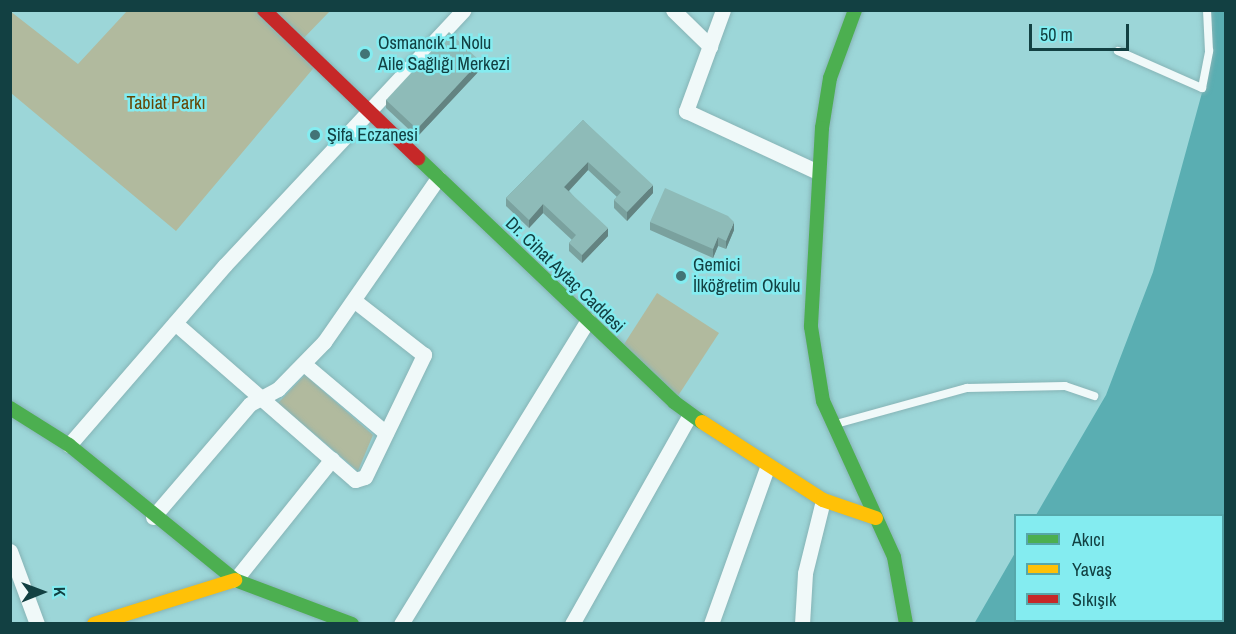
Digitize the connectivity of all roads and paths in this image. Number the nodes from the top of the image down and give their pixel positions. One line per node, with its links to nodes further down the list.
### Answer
1 (264, 10): 9 (street, Dr. Cihat Aytaç Caddesi)
2 (464, 10): 9 (street)
3 (673, 10): 7 (street)
4 (723, 10): 7 (street)
5 (855, 10): 10 (street)
6 (1207, 10): 8 (lane)
7 (710, 46): 10 (street)
8 (1118, 51)
9 (368, 110): 11 (street, Dr. Cihat Aytaç Caddesi); 14 (street)
10 (818, 172): 20 (street)
11 (438, 178): 12 (street); 13 (street, Dr. Cihat Aytaç Caddesi)
12 (355, 301): 15 (street); 21 (street)
13 (588, 320): 19 (street, Dr. Cihat Aytaç Caddesi); 33 (street)
14 (175, 323): 17 (street); 22 (street)
15 (303, 364): 17 (street); 21 (street)
16 (1094, 396): 20 (lane)
17 (262, 398): 23 (street); 26 (street)
18 (11, 410): 22 (street)
19 (690, 415): 24 (street, Dr. Cihat Aytaç Caddesi); 34 (street)
20 (832, 425): 27 (street)
21 (386, 433): 23 (street)
22 (69, 445): 26 (street)
23 (332, 459): 29 (street)
24 (767, 468): 25 (street, Dr. Cihat Aytaç Caddesi); 35 (street)
25 (823, 500): 27 (street, Dr. Cihat Aytaç Caddesi); 36 (street)
26 (153, 517): 29 (street)
27 (876, 518): 37 (street)
28 (10, 550): 30 (street)
29 (235, 580): 31 (street); 32 (street)
30 (37, 624)
31 (94, 624)
32 (352, 624)
33 (401, 624)
34 (572, 624)
35 (711, 624)
36 (802, 624)
37 (906, 624)

